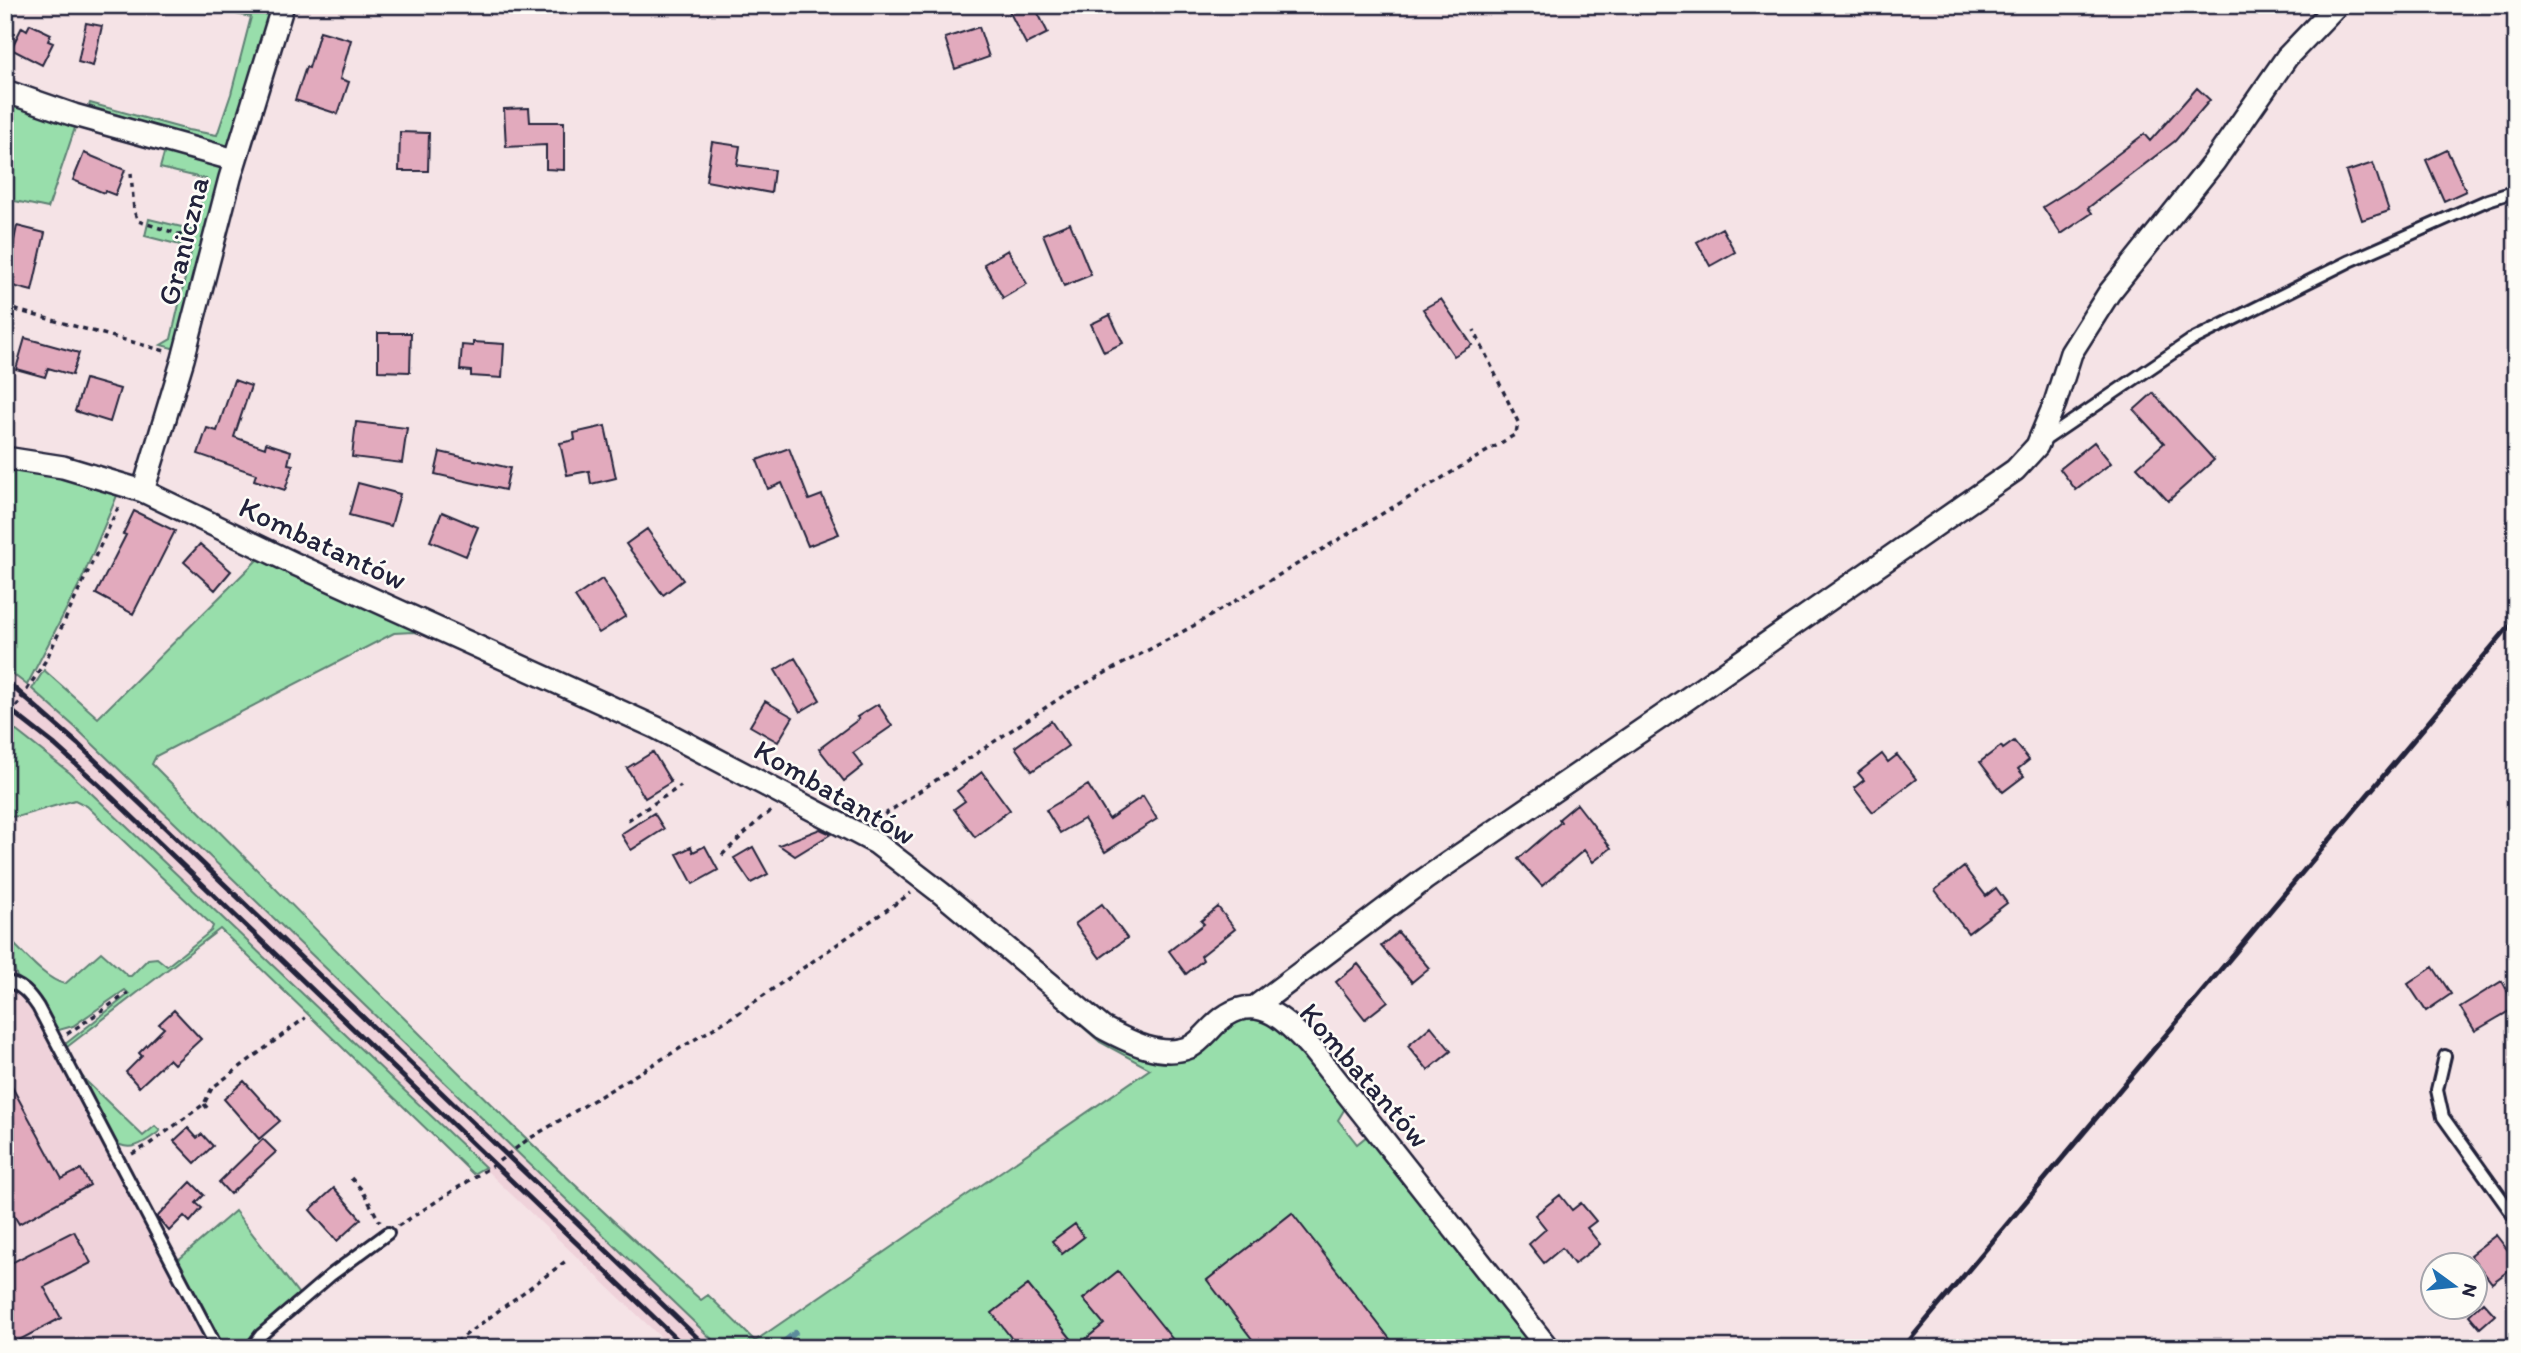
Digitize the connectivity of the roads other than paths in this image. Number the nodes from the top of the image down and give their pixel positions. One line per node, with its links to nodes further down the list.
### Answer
1 (283, 5): 4 (street, Graniczna)
2 (2337, 5): 6 (street)
3 (5, 91): 4 (street)
4 (235, 160): 8 (street, Graniczna)
5 (2516, 191): 6 (lane)
6 (2037, 446): 10 (street)
7 (5, 458): 8 (street, Kombatantów)
8 (135, 489): 10 (street, Kombatantów)
9 (5, 982): 14 (lane)
10 (1255, 1007): 16 (street, Kombatantów)
11 (2445, 1056): 12 (lane)
12 (2516, 1219)
13 (385, 1229): 15 (lane)
14 (217, 1348)
15 (251, 1348)
16 (1548, 1348)

